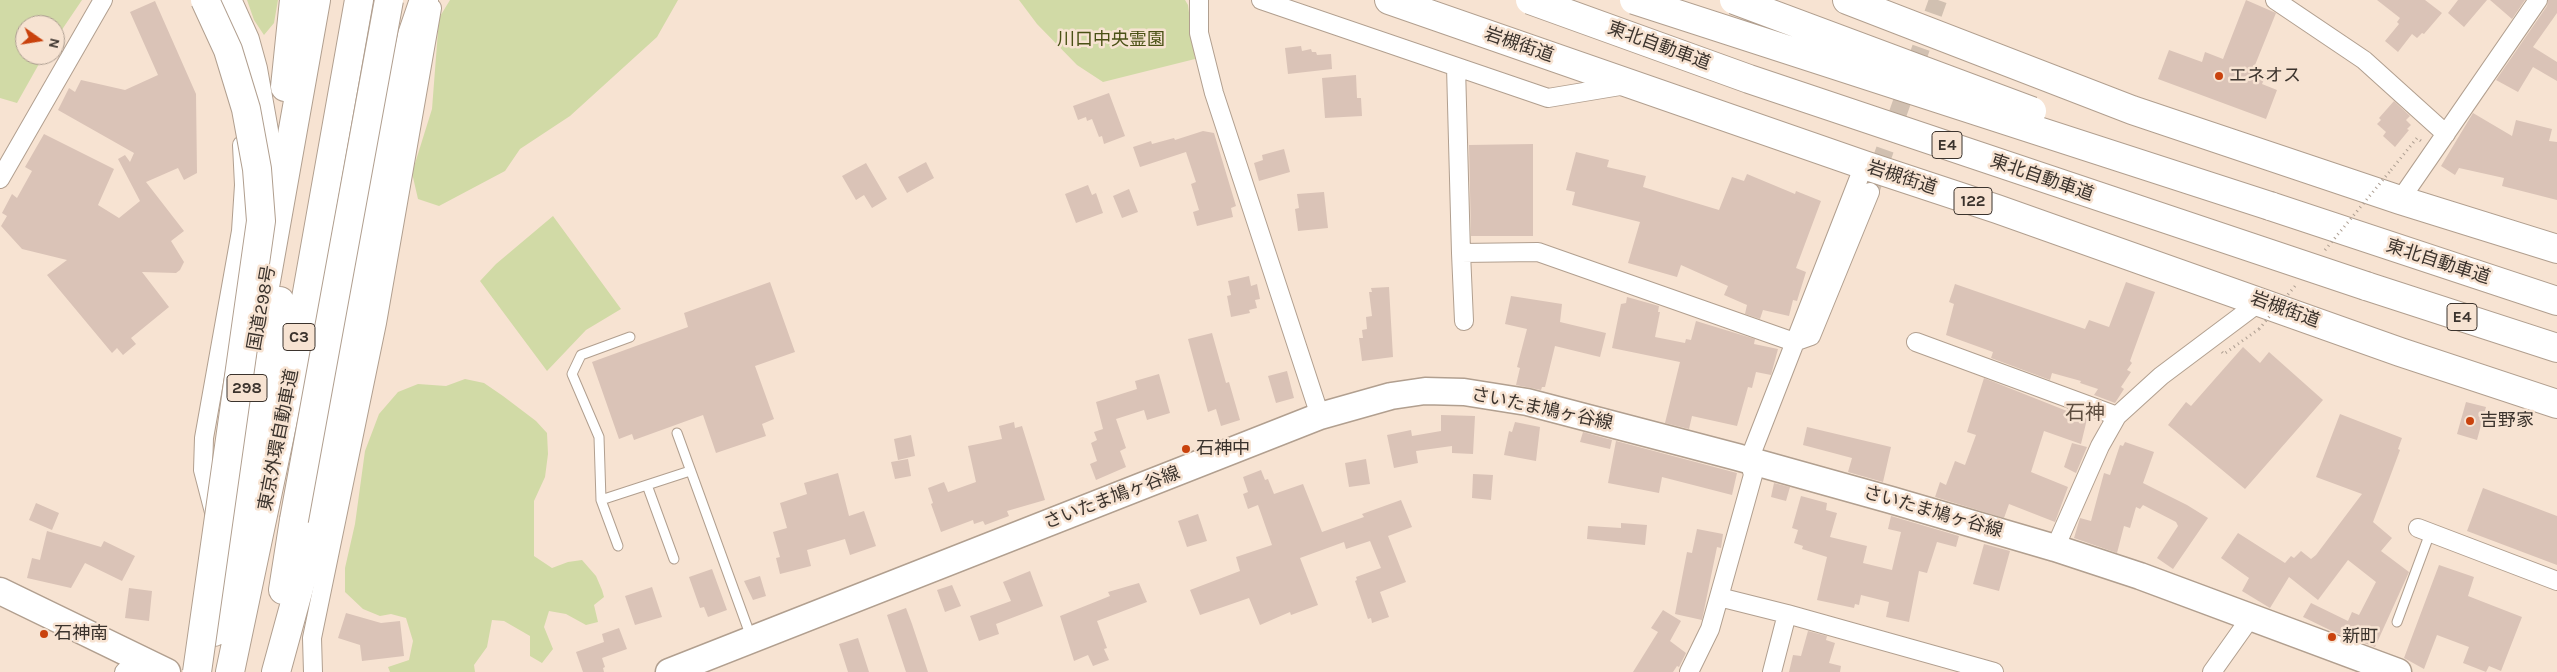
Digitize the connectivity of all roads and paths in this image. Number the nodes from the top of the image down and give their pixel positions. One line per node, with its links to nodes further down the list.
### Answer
1 (103, 0): 26 (street)
2 (206, 0): 30 (highway, bridge); 49 (street)
3 (227, 0): 30 (highway, bridge)
4 (294, 0): 41 (highway, 298)
5 (316, 0): 41 (highway, 国道298号 / 298)
6 (332, 0): 65 (highway, 東京外環自動車道 / C3)
7 (359, 0): 66 (highway, 東京外環自動車道 / C3)
8 (374, 0): 23 (highway)
9 (390, 0): 23 (highway); 68 (highway, bridge)
10 (424, 0): 69 (highway)
11 (433, 0): 70 (street)
12 (1200, 0): 42 (street)
13 (1261, 0): 21 (street)
14 (1389, 0): 22 (highway, 岩槻街道 / 122)
15 (1530, 0): 39 (highway, 東北自動車道 / E4, bridge)
16 (1634, 0): 29 (highway, 東北自動車道 / E4, bridge)
17 (1734, 0): 29 (highway, bridge)
18 (1847, 0): 28 (highway)
19 (2275, 0): 24 (street)
20 (2538, 0): 24 (street)
21 (1456, 67): 22 (street); 32 (street)
22 (1632, 84): 25 (highway, 岩槻街道 / 122)
23 (358, 102): 67 (highway)
24 (2446, 134): 28 (street)
25 (1864, 165): 34 (highway, 岩槻街道 / 122); 37 (street)
26 (0, 179)
27 (1870, 192): 37 (street)
28 (2400, 200): 31 (highway)
29 (2270, 206): 33 (highway, 東北自動車道 / E4)
30 (261, 221): 64 (highway, bridge)
31 (2557, 249)
32 (1461, 253): 35 (street); 37 (street)
33 (2557, 300)
34 (2261, 301): 40 (highway, 岩槻街道 / 122); 43 (street)
35 (1464, 321)
36 (630, 337): 48 (lane)
37 (1794, 342): 45 (street)
38 (1916, 342): 43 (street)
39 (2557, 348)
40 (2557, 404)
41 (242, 416): 49 (highway, 国道298号 / 298)
42 (1320, 416): 45 (main road, さいたま鳩ヶ谷線); 60 (main road, さいたま鳩ヶ谷線)
43 (2117, 416): 52 (street)
44 (677, 433): 46 (lane)
45 (1749, 460): 52 (main road, さいたま鳩ヶ谷線); 56 (street)
46 (690, 470): 47 (lane); 60 (lane)
47 (647, 485): 48 (lane); 53 (lane)
48 (601, 500): 51 (lane)
49 (221, 528): 63 (highway, 国道298号 / 298)
50 (2424, 530): 54 (street); 59 (lane)
51 (618, 546)
52 (2055, 548): 58 (main road, さいたま鳩ヶ谷線)
53 (674, 560)
54 (2557, 581)
55 (0, 591): 61 (main road)
56 (1719, 597): 57 (street); 72 (street)
57 (1787, 614): 73 (street); 74 (street)
58 (2252, 617): 75 (street); 76 (main road, さいたま鳩ヶ谷線)
59 (2397, 622)
60 (752, 640): 71 (main road, さいたま鳩ヶ谷線)
61 (133, 668): 62 (main road)
62 (167, 672)
63 (186, 672)
64 (197, 672)
65 (204, 672)
66 (230, 672)
67 (246, 672)
68 (270, 672)
69 (276, 672)
70 (313, 672)
71 (669, 672)
72 (1689, 672)
73 (1772, 672)
74 (1994, 672)
75 (2212, 672)
76 (2398, 672)

